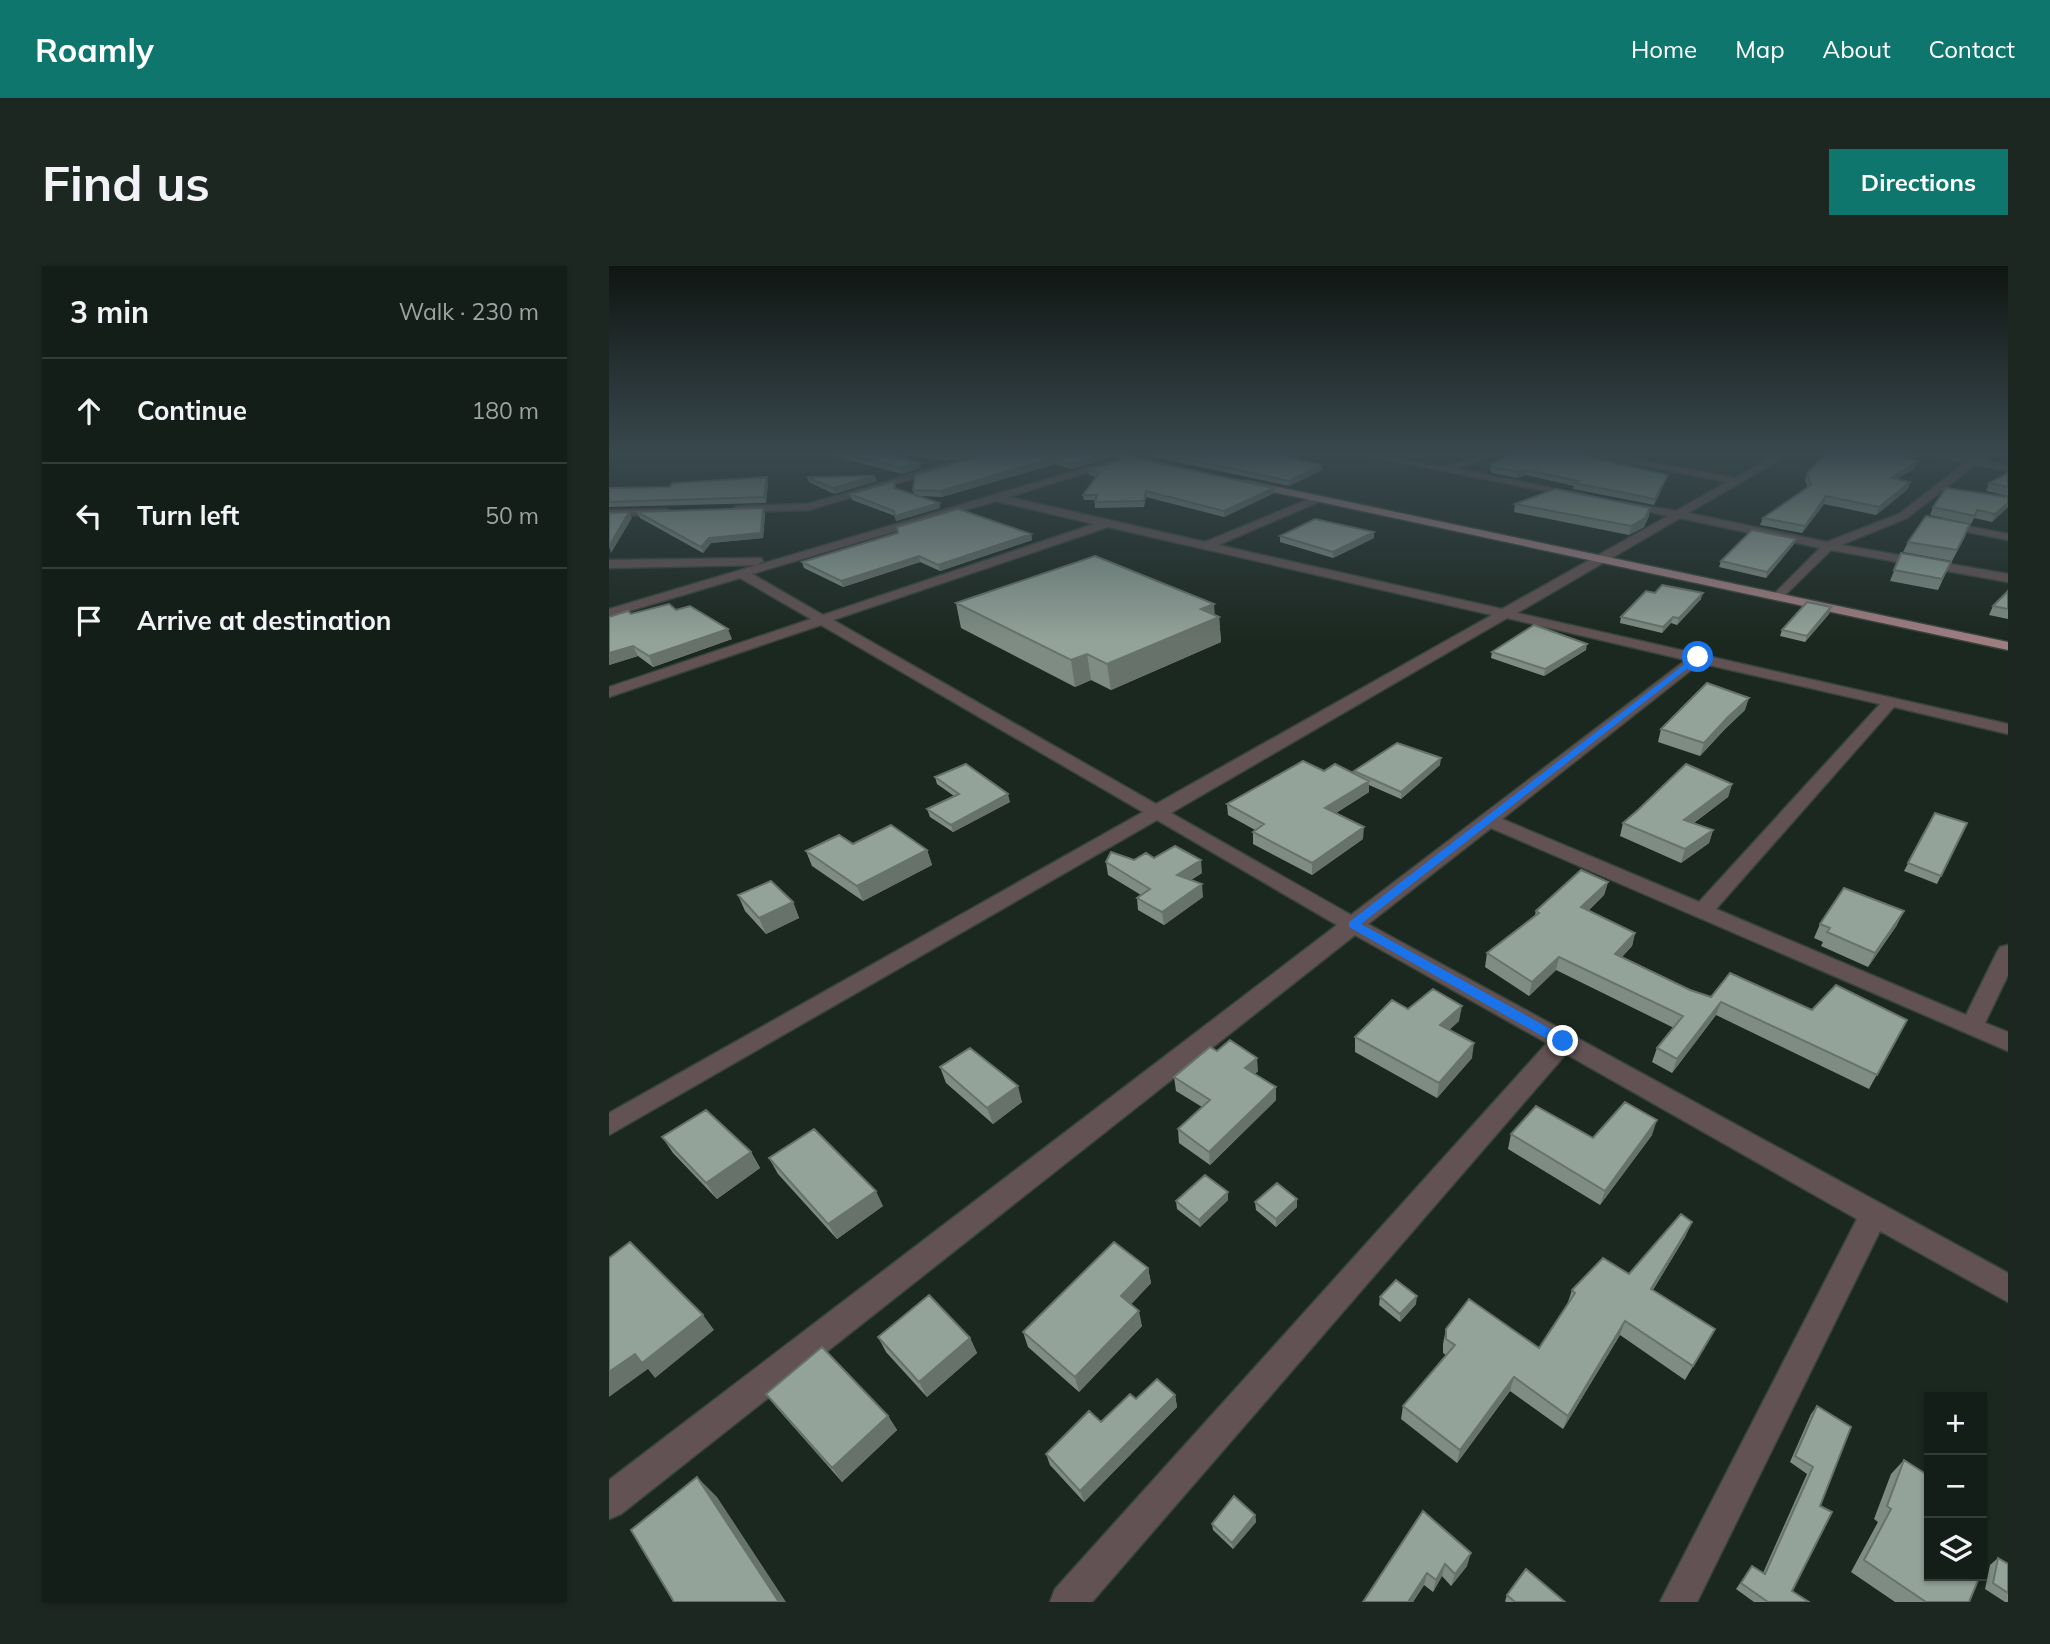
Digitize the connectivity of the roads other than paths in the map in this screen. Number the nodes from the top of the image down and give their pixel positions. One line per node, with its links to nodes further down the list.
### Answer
1 (932, 515): 15 (street)
2 (1073, 515): 10 (street)
3 (1278, 515): 12 (street)
4 (1400, 515): 14 (main road)
5 (1676, 515): 14 (street)
6 (1691, 515): 13 (street)
7 (1903, 516): 8 (street); 13 (street)
8 (1916, 519)
9 (1929, 522): 11 (street)
10 (1107, 523): 12 (street); 22 (street)
11 (2008, 537)
12 (1207, 545): 20 (street)
13 (1828, 546): 18 (street); 19 (street)
14 (1599, 558): 19 (main road); 20 (street)
15 (783, 560): 16 (street); 17 (street)
16 (609, 564)
17 (741, 573): 21 (street); 22 (street)
18 (2008, 578)
19 (1780, 596): 23 (main road)
20 (1506, 612): 24 (street); 28 (street)
21 (609, 613)
22 (821, 620): 25 (street); 28 (street)
23 (2008, 646)
24 (1698, 657): 26 (street); 29 (street)
25 (609, 692)
26 (1891, 702): 27 (street); 30 (street)
27 (2008, 729)
28 (1156, 812): 31 (street); 36 (street)
29 (1488, 820): 30 (street); 31 (street)
30 (1702, 912): 33 (street)
31 (1353, 925): 34 (street); 39 (street)
32 (2008, 952): 33 (street)
33 (1972, 1026): 35 (street)
34 (1563, 1041): 37 (street); 40 (street)
35 (2008, 1042)
36 (609, 1125)
37 (1874, 1214): 38 (street); 41 (street)
38 (2008, 1288)
39 (609, 1503)
40 (1068, 1602)
41 (1678, 1602)

